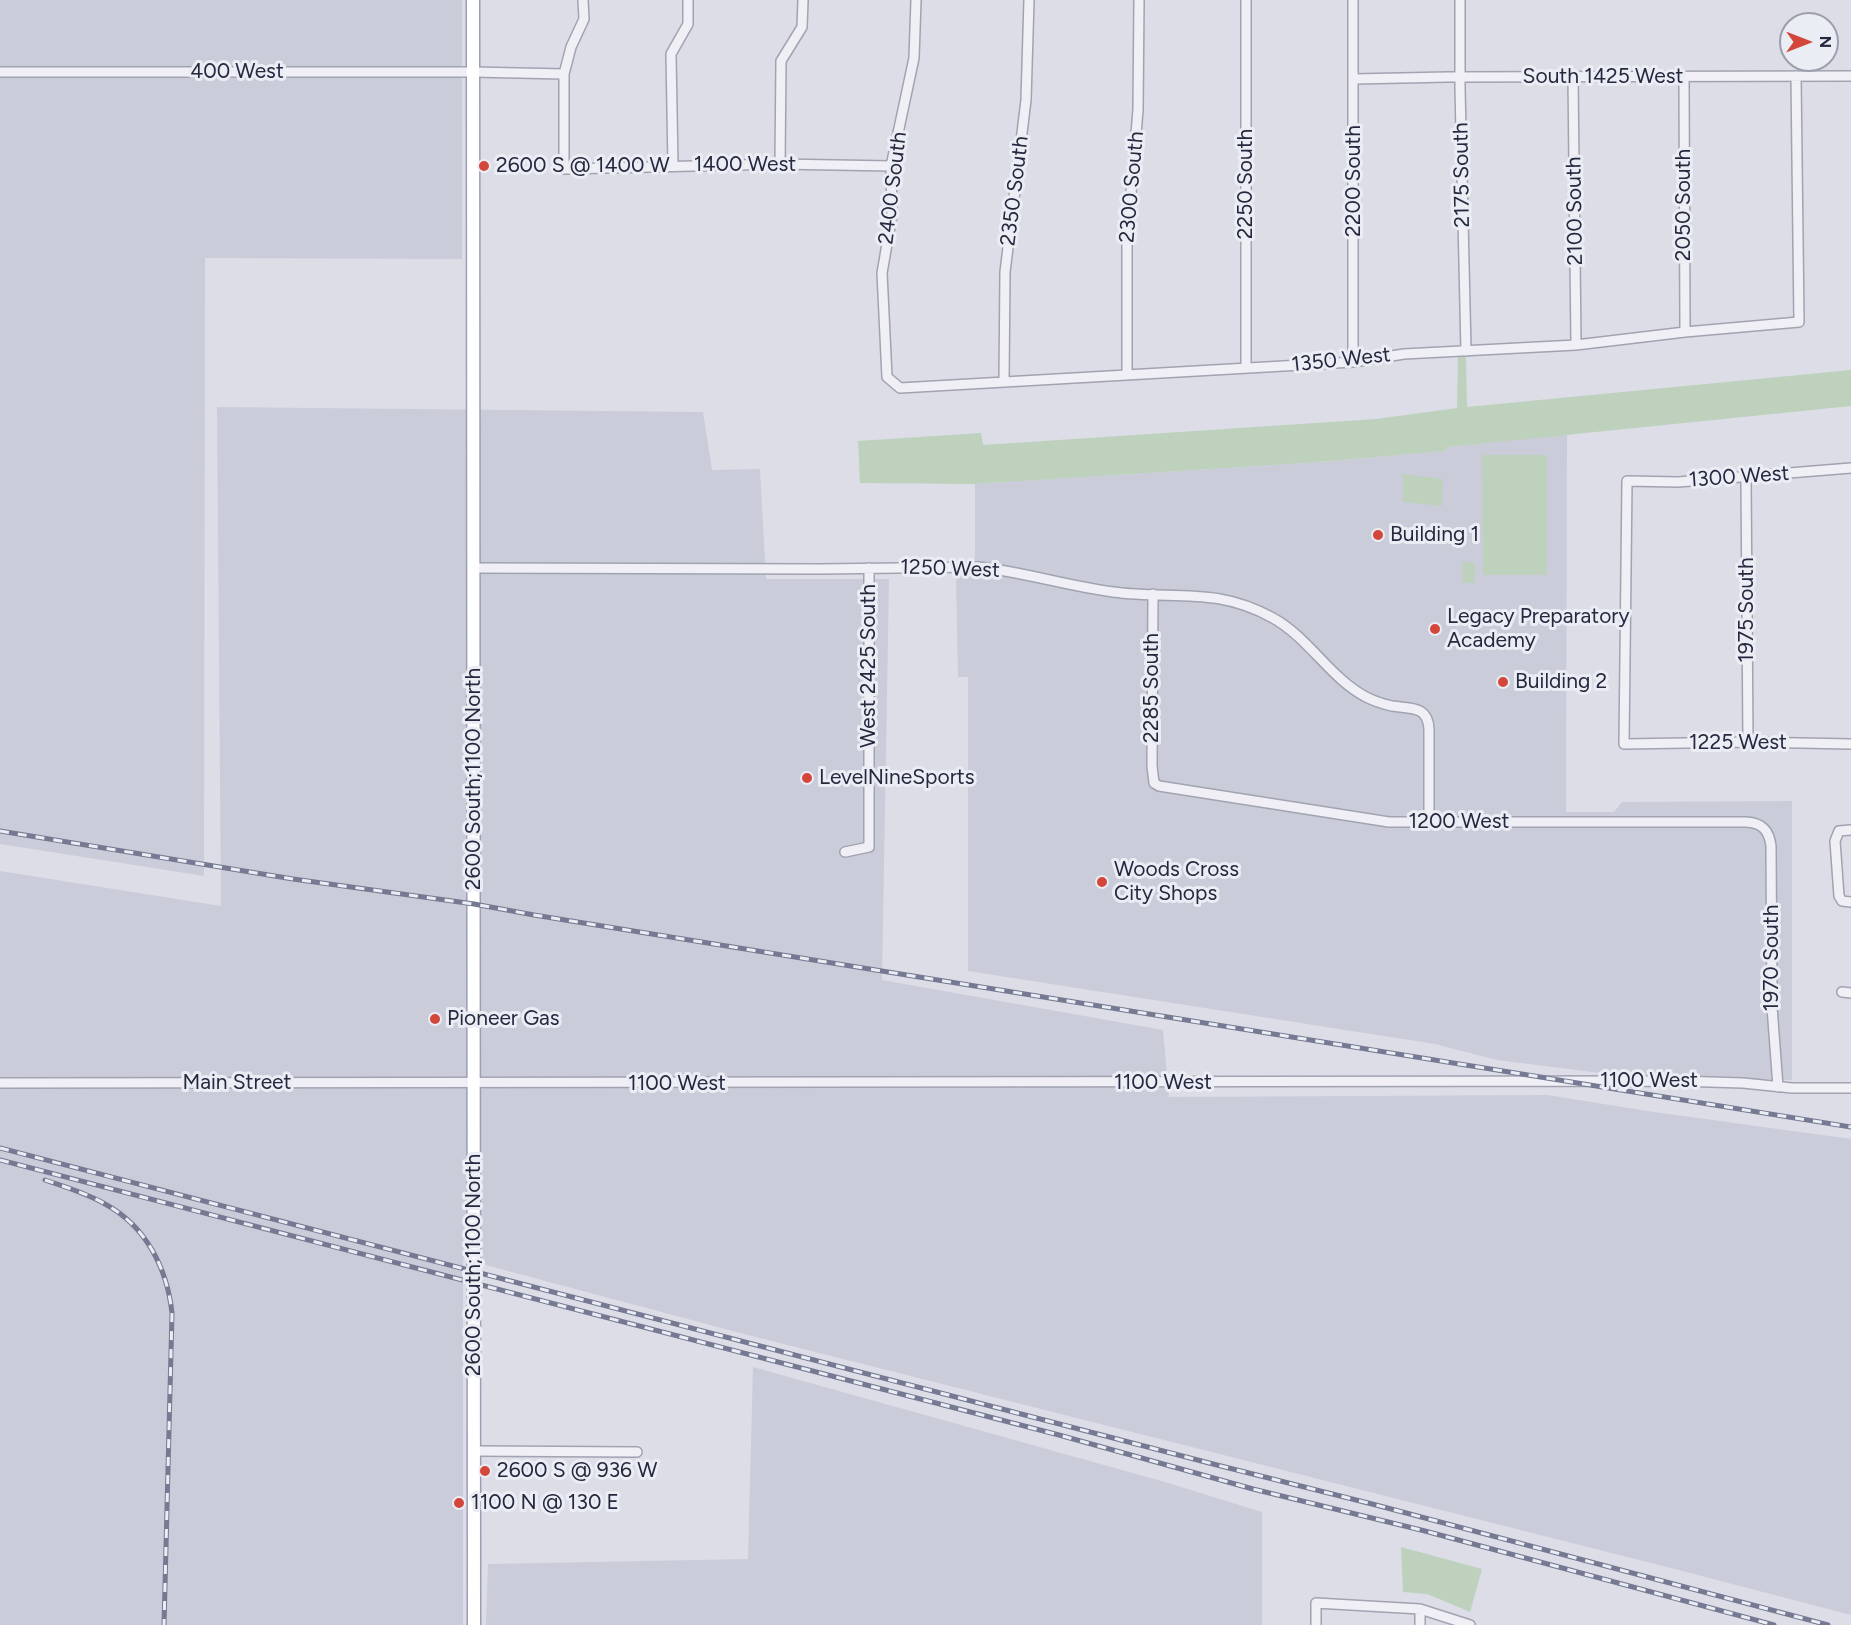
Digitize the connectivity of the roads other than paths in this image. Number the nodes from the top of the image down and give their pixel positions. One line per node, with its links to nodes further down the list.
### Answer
1 (473, 0): 12 (main road, 2600 South;1100 North)
2 (583, 0): 13 (street)
3 (688, 0): 21 (street)
4 (803, 0): 20 (street)
5 (916, 0): 22 (street, 2400 South)
6 (1029, 0): 30 (street, 2350 South)
7 (1139, 0): 28 (street, 2300 South)
8 (1246, 0): 27 (street, 2250 South)
9 (1353, 0): 19 (street, 2200 South)
10 (1460, 0): 17 (street, 2175 South)
11 (0, 72): 12 (street, 400 West)
12 (474, 72): 13 (street, 400 West); 33 (main road, 2600 South;1100 North)
13 (564, 74): 21 (street, 1400 West)
14 (1574, 76): 17 (street, South 1425 West); 18 (street, South 1425 West); 24 (street, 2100 South)
15 (1796, 76): 16 (street, South 1425 West); 18 (street, South 1425 West); 23 (street, 1350 West)
16 (1851, 76)
17 (1459, 78): 19 (street, South 1425 West); 25 (street, 2175 South)
18 (1684, 78): 23 (street, 2050 South)
19 (1354, 80): 26 (street, 2200 South)
20 (780, 164): 21 (street, 1400 West); 22 (street, 1400 West)
21 (673, 166)
22 (891, 166): 29 (street, 2400 South)
23 (1685, 332): 24 (street, 1350 West)
24 (1576, 345): 25 (street, 1350 West)
25 (1466, 351): 26 (street, 1350 West)
26 (1353, 362): 27 (street, 1350 West)
27 (1246, 368): 28 (street, 1350 West)
28 (1126, 375): 30 (street, 1350 West)
29 (887, 377): 30 (street, 1350 West)
30 (1004, 381)
31 (1851, 468): 32 (street, 1300 West)
32 (1746, 478): 36 (street, 1975 South); 37 (street, 1300 West)
33 (474, 568): 34 (street, 1250 West); 46 (main road, 2600 South;1100 North)
34 (870, 568): 35 (street, 1250 West); 43 (street, West 2425 South)
35 (1153, 594): 39 (street, 2285 South); 40 (street, 1250 West)
36 (1748, 742): 37 (street, 1225 West); 38 (street, 1225 West)
37 (1624, 744)
38 (1851, 744)
39 (1154, 783): 40 (street, 1200 West)
40 (1429, 822): 41 (street, 1200 West)
41 (1766, 829): 47 (street, 1970 South)
42 (1851, 830): 44 (street)
43 (845, 852)
44 (1846, 901)
45 (0, 1083): 46 (street, Main Street)
46 (474, 1083): 47 (street, 1100 West); 49 (main road, 2600 South;1100 North)
47 (1778, 1087): 48 (street, 1100 West)
48 (1851, 1088)
49 (474, 1451): 50 (street); 52 (main road, 2600 South;1100 North)
50 (637, 1452)
51 (1420, 1609): 53 (street); 54 (street); 55 (street)
52 (474, 1625)
53 (1316, 1625)
54 (1420, 1625)
55 (1470, 1625)

